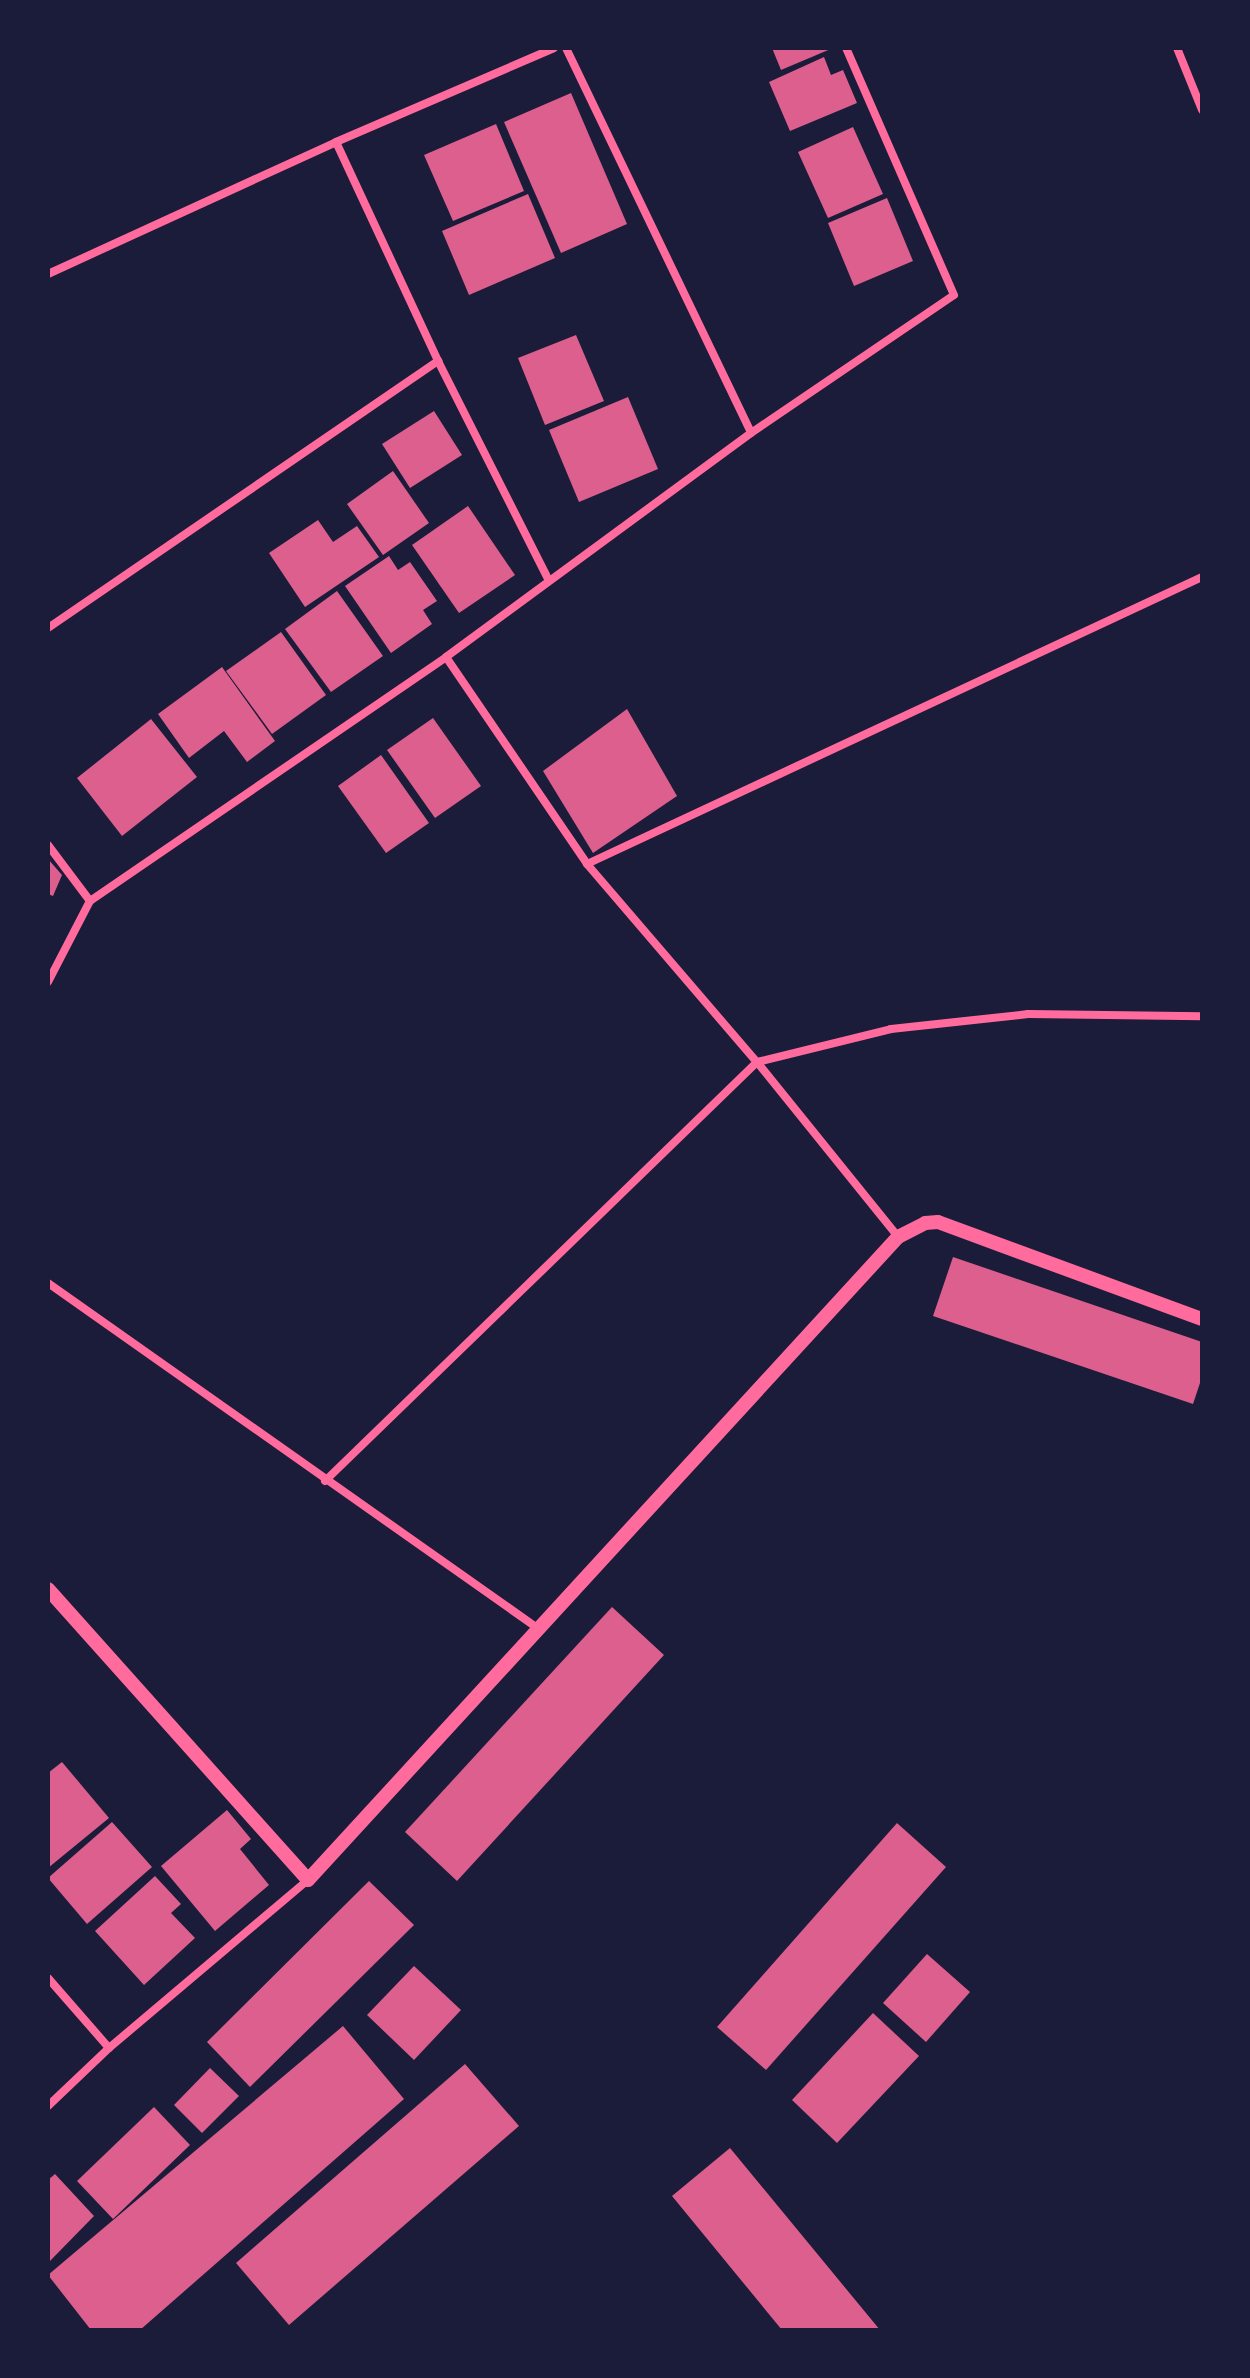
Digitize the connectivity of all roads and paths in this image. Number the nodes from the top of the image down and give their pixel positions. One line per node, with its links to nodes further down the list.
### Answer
1 (554, 48): 6 (street)
2 (566, 48): 9 (street)
3 (846, 48): 9 (street)
4 (1177, 48): 5 (street)
5 (1202, 110)
6 (336, 142): 7 (street); 8 (street)
7 (48, 274)
8 (438, 361): 11 (street); 12 (street)
9 (751, 433): 11 (street)
10 (1202, 577): 15 (street)
11 (549, 581): 13 (street)
12 (48, 628)
13 (446, 657): 15 (street); 16 (street)
14 (48, 845): 16 (street)
15 (587, 864): 19 (street)
16 (90, 901): 17 (street)
17 (48, 982)
18 (1202, 1016): 19 (street)
19 (757, 1062): 20 (street); 23 (street)
20 (898, 1237): 22 (street); 25 (street)
21 (48, 1283): 23 (street)
22 (1202, 1319)
23 (325, 1481): 25 (street)
24 (48, 1589): 26 (street)
25 (536, 1627): 26 (street)
26 (308, 1880): 28 (street)
27 (48, 1978): 28 (street)
28 (109, 2048): 29 (street)
29 (48, 2106)

